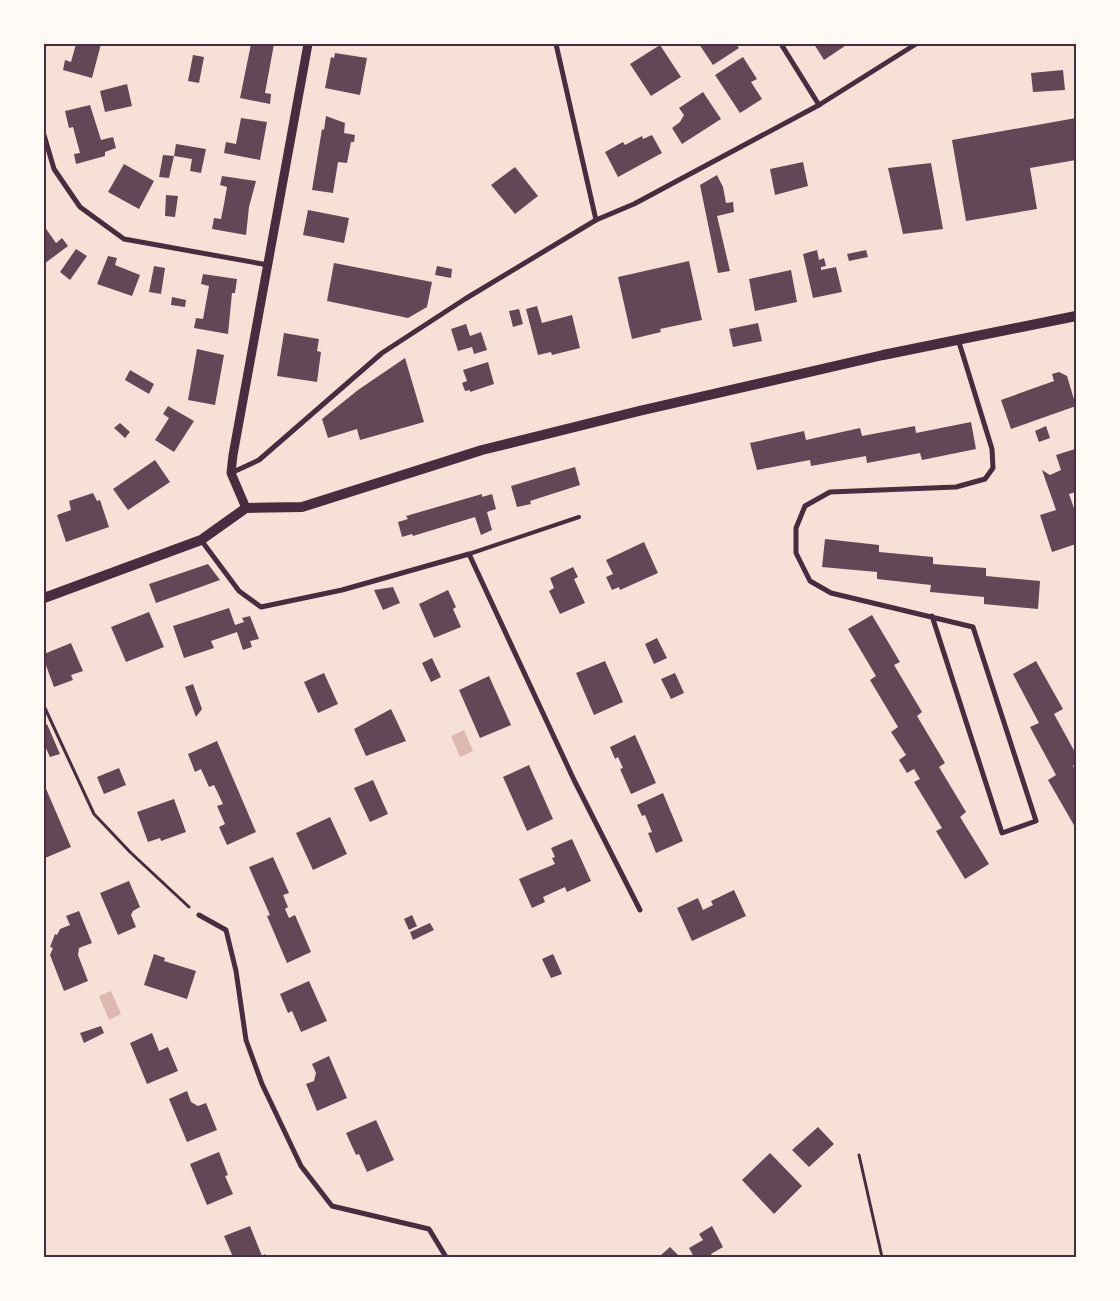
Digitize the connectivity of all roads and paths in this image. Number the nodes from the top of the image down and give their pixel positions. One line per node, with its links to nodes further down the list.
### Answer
1 (308, 44): 8 (street)
2 (556, 44): 7 (street)
3 (782, 44): 5 (street)
4 (916, 44): 5 (street)
5 (819, 105): 7 (street)
6 (44, 135): 8 (street)
7 (596, 220): 11 (street)
8 (268, 265): 11 (street)
9 (1076, 316): 10 (main road)
10 (958, 339): 12 (main road); 17 (street)
11 (231, 473): 12 (street)
12 (246, 508): 14 (main road)
13 (579, 517): 15 (lane)
14 (200, 540): 15 (street); 16 (main road)
15 (469, 554): 19 (street)
16 (44, 598)
17 (932, 616): 17 (street)
18 (44, 706): 20 (path)
19 (640, 910)
20 (199, 915): 22 (street)
21 (859, 1155): 23 (path)
22 (446, 1257)
23 (882, 1257)

